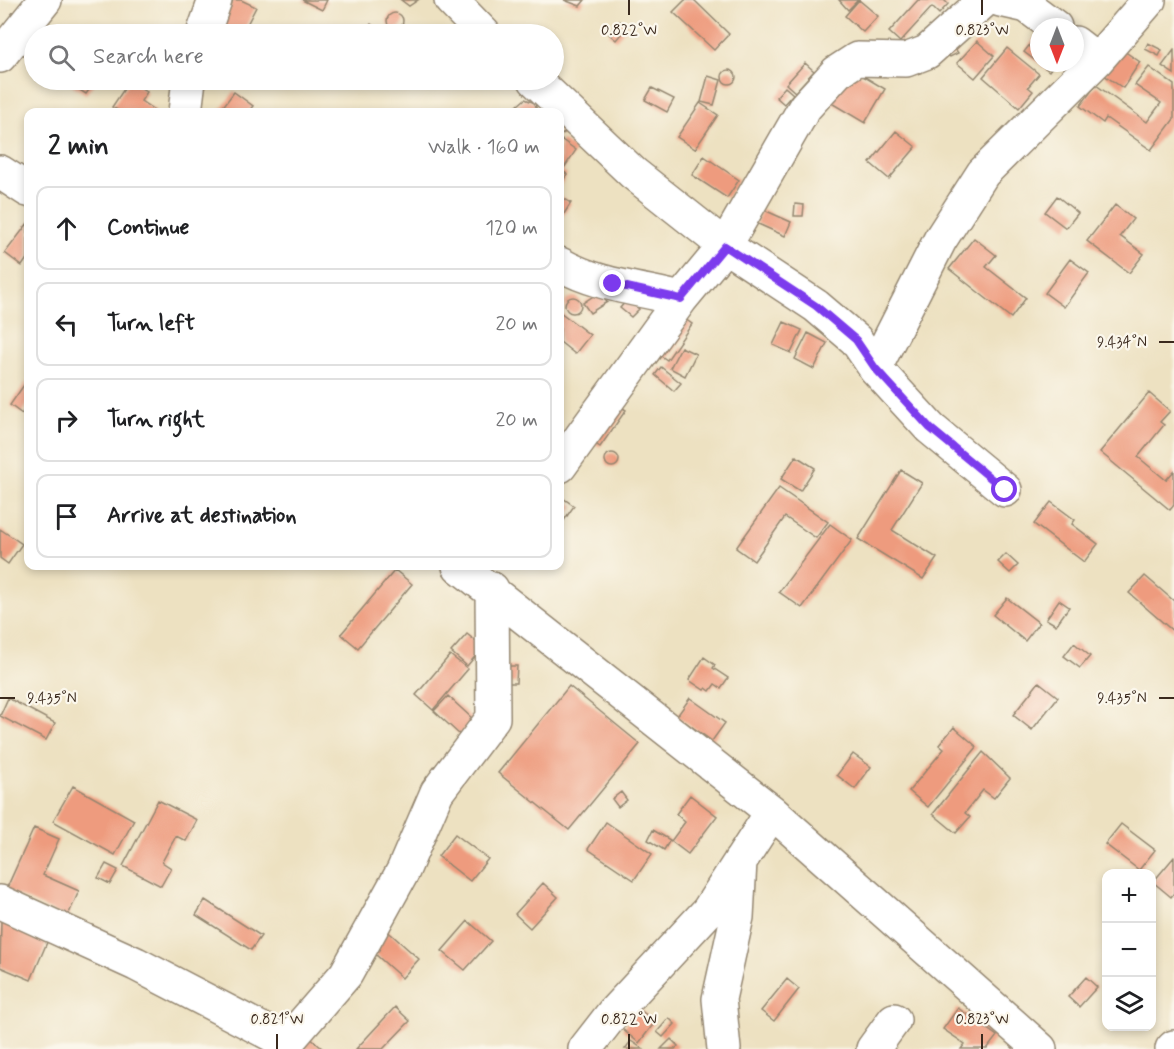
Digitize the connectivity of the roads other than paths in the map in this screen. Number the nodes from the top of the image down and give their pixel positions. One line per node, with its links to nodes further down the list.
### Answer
1 (45, 0): 8 (street)
2 (215, 0): 9 (street)
3 (451, 0): 10 (street)
4 (985, 0): 19 (street)
5 (1000, 0): 7 (street)
6 (1149, 0): 12 (street)
7 (1043, 18)
8 (26, 24)
9 (207, 24)
10 (474, 24)
11 (24, 26): 13 (street)
12 (1086, 51): 22 (street)
13 (0, 56)
14 (188, 90): 16 (street)
15 (546, 90): 19 (street)
16 (186, 108)
17 (0, 172): 18 (street)
18 (24, 187)
19 (725, 246): 21 (street); 22 (street)
20 (564, 267): 21 (street)
21 (681, 299): 23 (street)
22 (875, 368): 24 (street)
23 (564, 460)
24 (1005, 490)
25 (479, 575): 26 (street); 30 (street)
26 (772, 812): 27 (street); 34 (street)
27 (740, 861): 31 (street); 32 (street)
28 (0, 902): 30 (street)
29 (894, 1020): 33 (street)
30 (284, 1045)
31 (585, 1049)
32 (724, 1049)
33 (873, 1049)
34 (1040, 1049)

